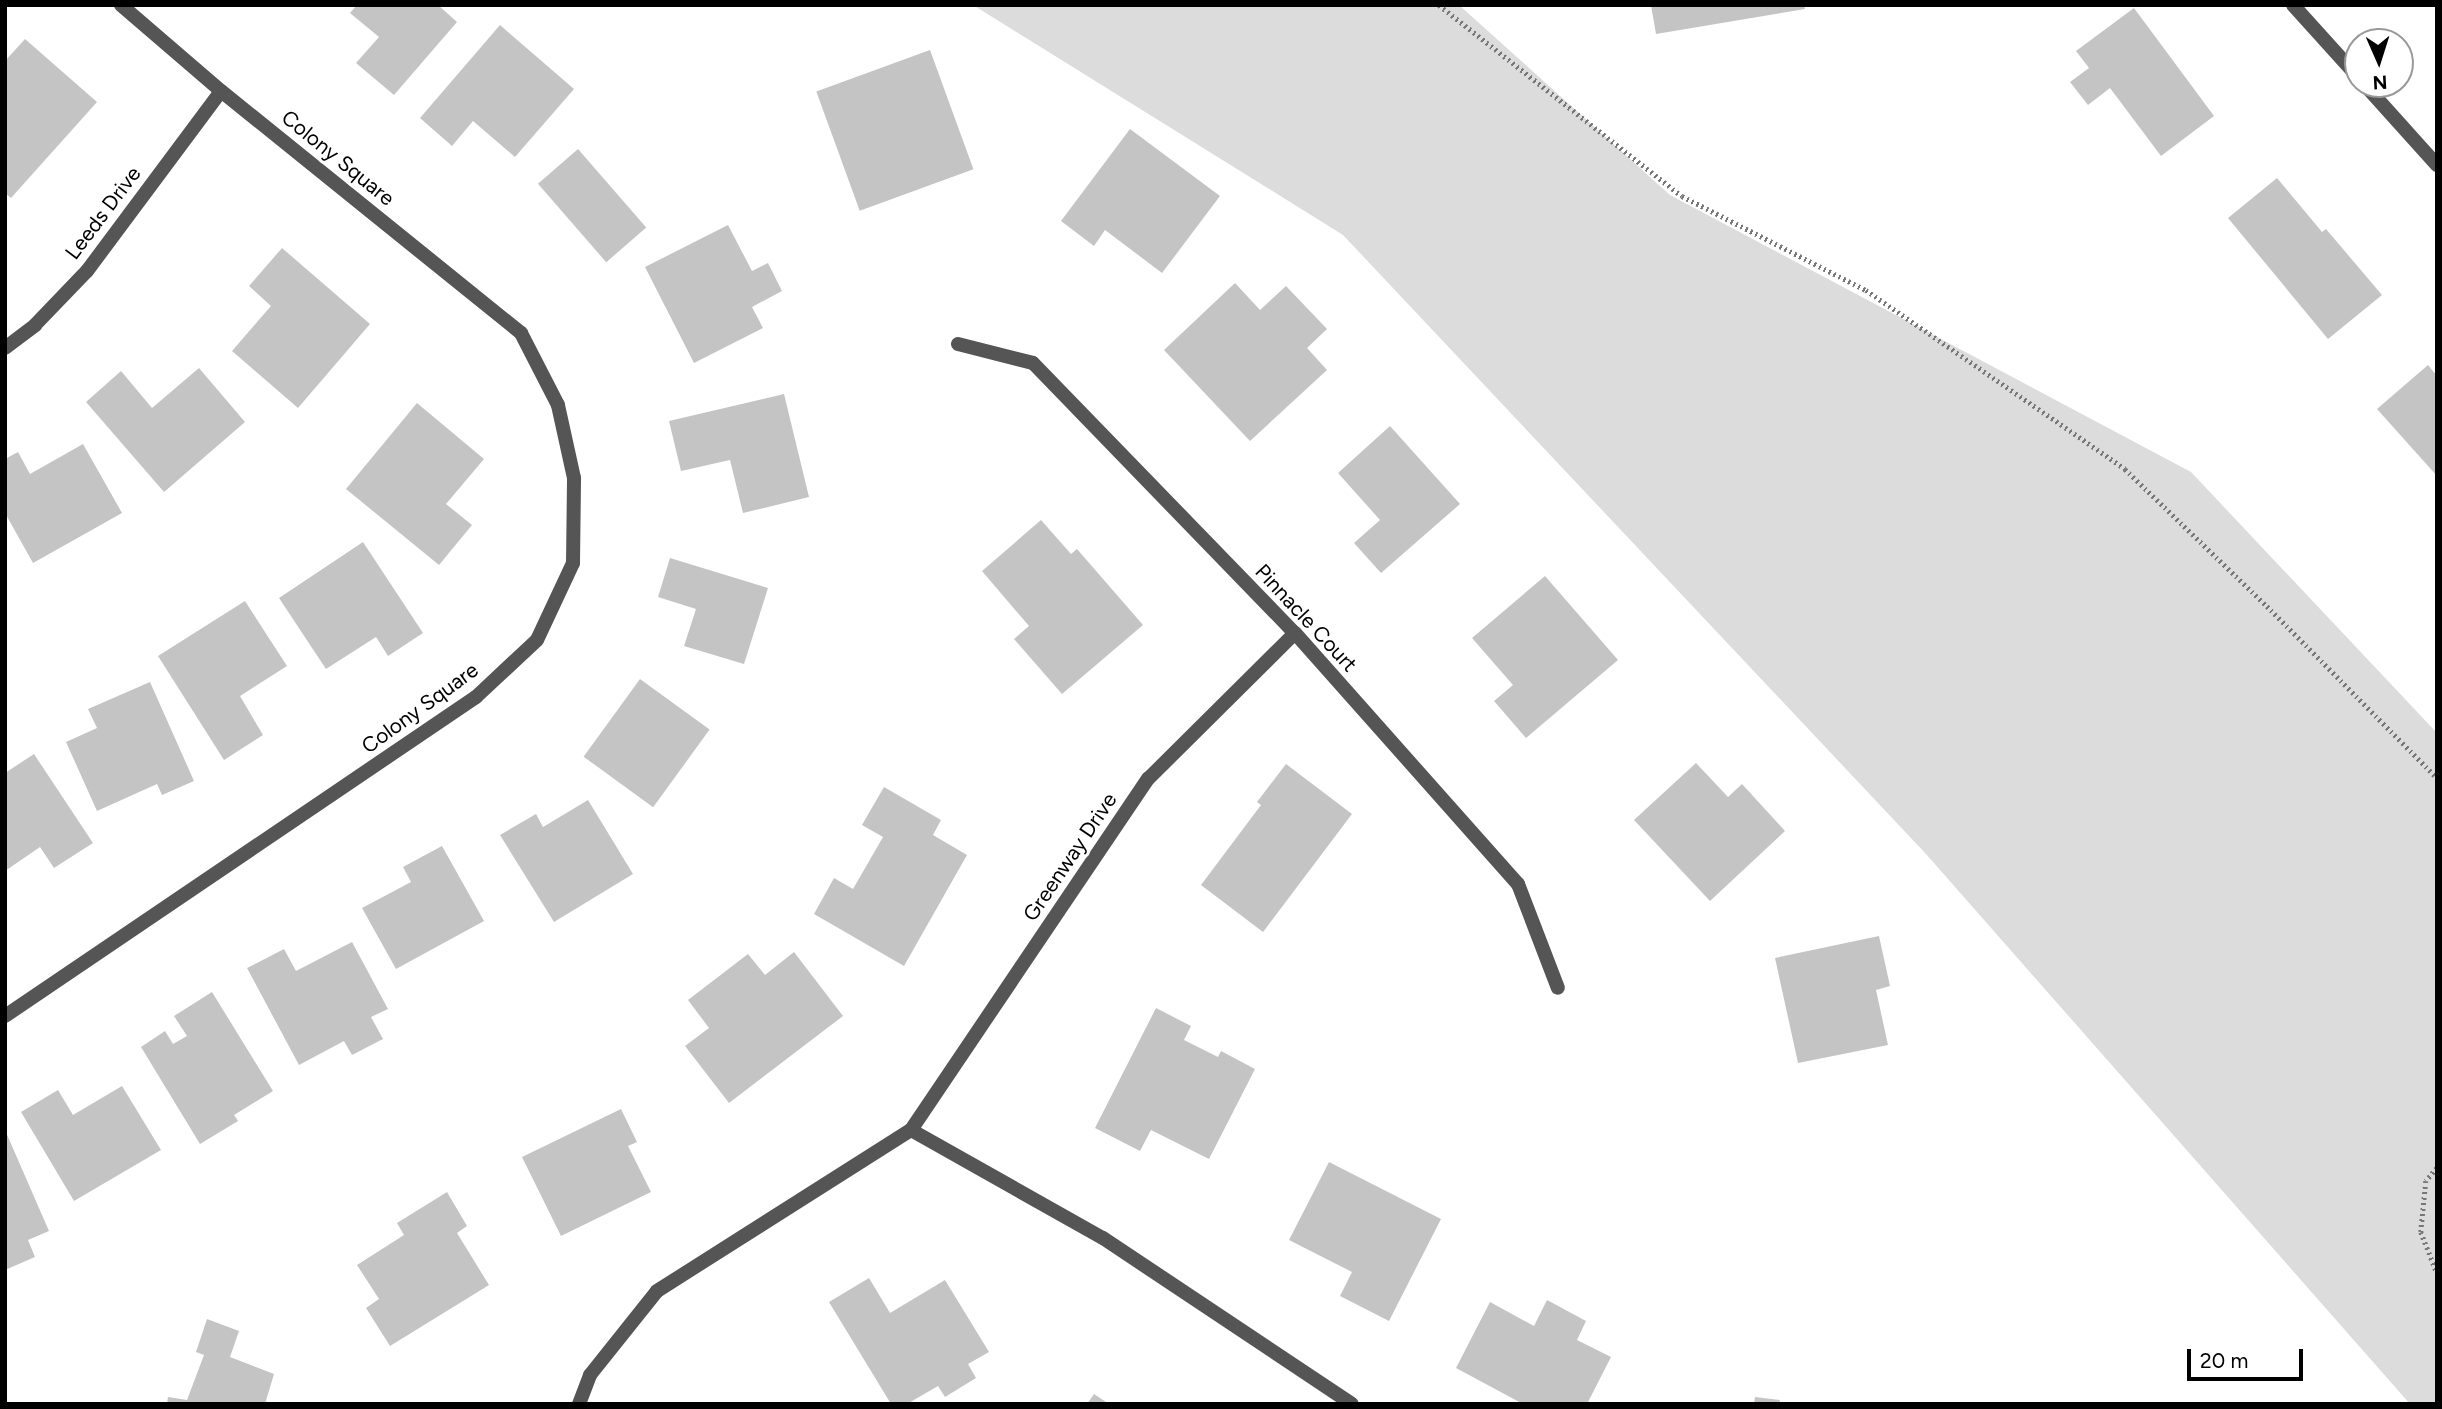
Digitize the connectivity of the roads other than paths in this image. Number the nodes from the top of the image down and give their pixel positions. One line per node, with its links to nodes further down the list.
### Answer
1 (121, 5): 4 (street, Colony Square)
2 (2293, 5): 3 (street)
3 (2344, 61)
4 (221, 91): 8 (street, Leeds Drive); 11 (street, Colony Square)
5 (2377, 98): 6 (street)
6 (2437, 165)
7 (958, 344): 9 (street, Pinnacle Court)
8 (5, 348)
9 (1294, 634): 10 (street, Pinnacle Court); 12 (street, Greenway Drive)
10 (1558, 988)
11 (5, 1016)
12 (911, 1130): 13 (street, Greenway Drive); 14 (street)
13 (579, 1404)
14 (1352, 1404)

